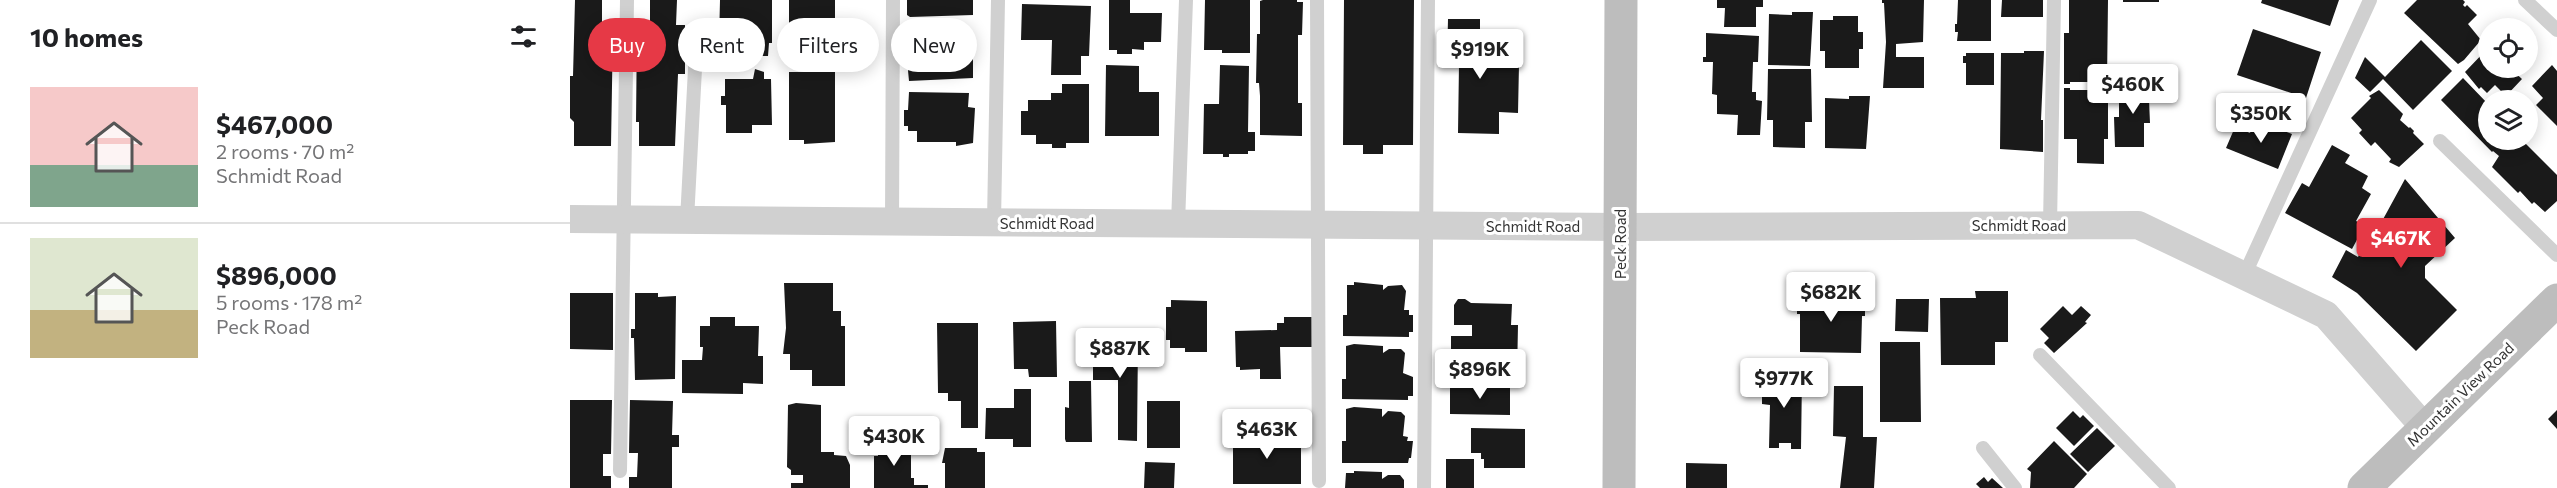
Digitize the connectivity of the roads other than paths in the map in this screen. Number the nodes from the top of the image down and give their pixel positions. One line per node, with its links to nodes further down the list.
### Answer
1 (627, 0): 15 (lane)
2 (893, 0): 17 (lane)
3 (998, 0): 18 (lane)
4 (1186, 0): 19 (lane)
5 (1317, 0): 20 (lane)
6 (1428, 0): 22 (lane)
7 (1621, 0): 23 (main road, Peck Road)
8 (2054, 0): 21 (lane)
9 (2370, 0): 25 (lane)
10 (2525, 0): 11 (lane)
11 (2557, 30)
12 (695, 72): 16 (lane)
13 (2440, 141): 24 (lane)
14 (570, 219): 15 (street, Schmidt Road)
15 (625, 220): 16 (street, Schmidt Road); 30 (lane)
16 (687, 220): 17 (street, Schmidt Road)
17 (892, 222): 18 (street, Schmidt Road)
18 (994, 222): 19 (street, Schmidt Road)
19 (1178, 224): 20 (street, Schmidt Road)
20 (1319, 225): 22 (street, Schmidt Road); 31 (lane)
21 (2050, 225): 23 (street, Schmidt Road); 25 (street, Schmidt Road)
22 (1426, 226): 23 (street, Schmidt Road); 32 (lane)
23 (1620, 227): 33 (main road, Peck Road)
24 (2557, 255)
25 (2244, 276): 28 (street, Schmidt Road)
26 (2557, 300): 28 (main road, Mountain View Road)
27 (2040, 355): 35 (lane)
28 (2425, 428): 36 (main road, Mountain View Road)
29 (1983, 448): 34 (lane)
30 (620, 471)
31 (1319, 481)
32 (1424, 488)
33 (1619, 488)
34 (2015, 488)
35 (2169, 488)
36 (2364, 488)

